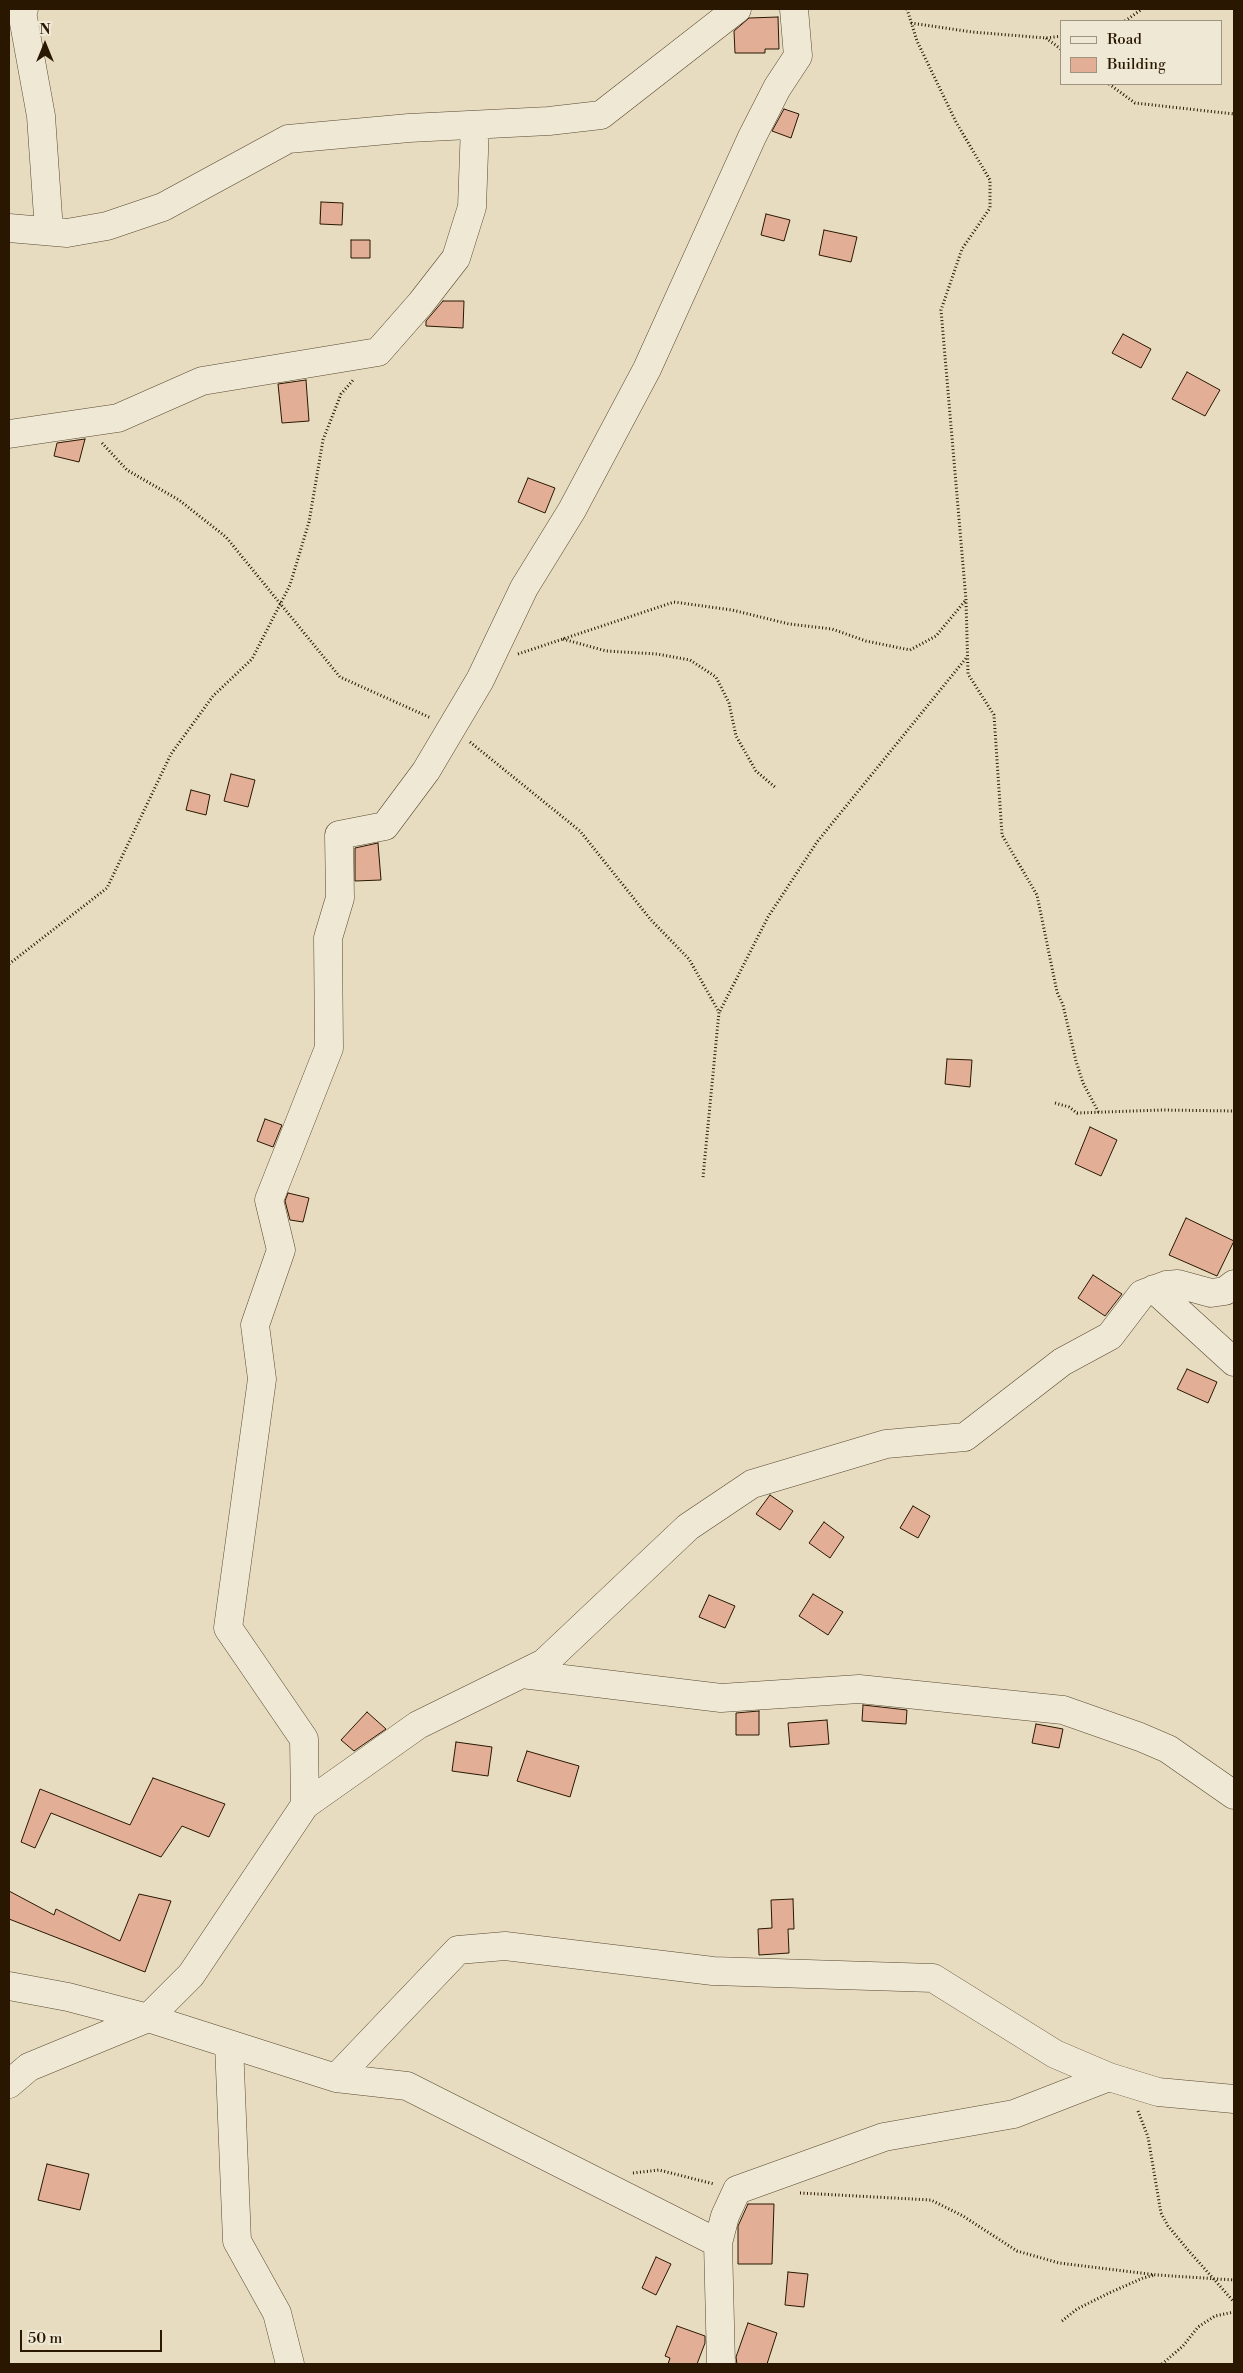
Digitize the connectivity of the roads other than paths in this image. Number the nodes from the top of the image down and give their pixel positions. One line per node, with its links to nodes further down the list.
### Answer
1 (24, 9): 6 (street)
2 (737, 9): 4 (street)
3 (794, 9): 13 (street)
4 (475, 125): 6 (street); 7 (street)
5 (9, 228): 6 (street)
6 (49, 231)
7 (9, 434)
8 (1234, 1284): 9 (street)
9 (1154, 1289): 10 (street); 11 (street)
10 (1234, 1362)
11 (522, 1674): 12 (street); 13 (street)
12 (1234, 1794)
13 (305, 1805): 15 (street)
14 (9, 1986): 15 (street)
15 (148, 2018): 16 (street); 19 (street)
16 (229, 2044): 17 (street); 22 (street)
17 (336, 2078): 18 (street); 21 (street)
18 (1118, 2080): 20 (street); 21 (street)
19 (9, 2084)
20 (1234, 2098)
21 (718, 2243): 23 (street)
22 (290, 2364)
23 (720, 2364)

